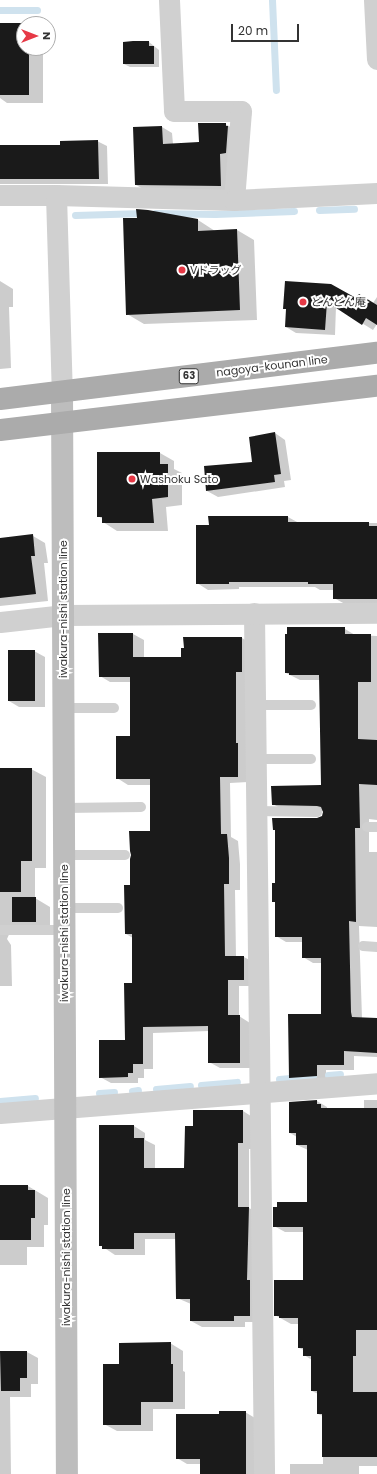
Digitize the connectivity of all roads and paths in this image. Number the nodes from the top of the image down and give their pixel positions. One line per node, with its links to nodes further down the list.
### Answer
1 (169, 0): 7 (street)
2 (374, 0): 3 (street)
3 (377, 59)
4 (377, 193): 7 (street)
5 (0, 195): 6 (street)
6 (56, 195): 7 (street); 10 (street)
7 (234, 200)
8 (377, 353): 10 (main road, nagoya-kounan line / 63)
9 (377, 386): 12 (main road)
10 (62, 392): 11 (main road, nagoya-kounan line / 63); 12 (main road, iwakura-nishi station line)
11 (0, 399)
12 (62, 422): 13 (main road); 16 (main road, iwakura-nishi station line)
13 (0, 430)
14 (377, 613): 15 (street)
15 (254, 614): 16 (street); 18 (street)
16 (63, 615): 17 (street); 20 (main road, iwakura-nishi station line)
17 (0, 622)
18 (255, 705): 19 (lane); 22 (street)
19 (311, 705)
20 (64, 708): 21 (lane); 25 (main road, iwakura-nishi station line)
21 (114, 708)
22 (256, 759): 23 (lane); 26 (street)
23 (311, 759)
24 (141, 807): 25 (lane)
25 (64, 808): 28 (main road, iwakura-nishi station line)
26 (257, 811): 27 (lane); 37 (street)
27 (317, 812)
28 (64, 855): 29 (lane); 30 (main road, iwakura-nishi station line)
29 (125, 855)
30 (64, 908): 31 (lane); 33 (main road, iwakura-nishi station line)
31 (118, 908)
32 (0, 930): 33 (lane)
33 (64, 930): 38 (main road, iwakura-nishi station line)
34 (363, 946): 35 (lane)
35 (377, 947)
36 (377, 1083): 37 (street)
37 (261, 1093): 38 (street); 41 (street)
38 (65, 1108): 39 (street); 40 (main road, iwakura-nishi station line)
39 (0, 1113)
40 (67, 1474)
41 (264, 1474)

